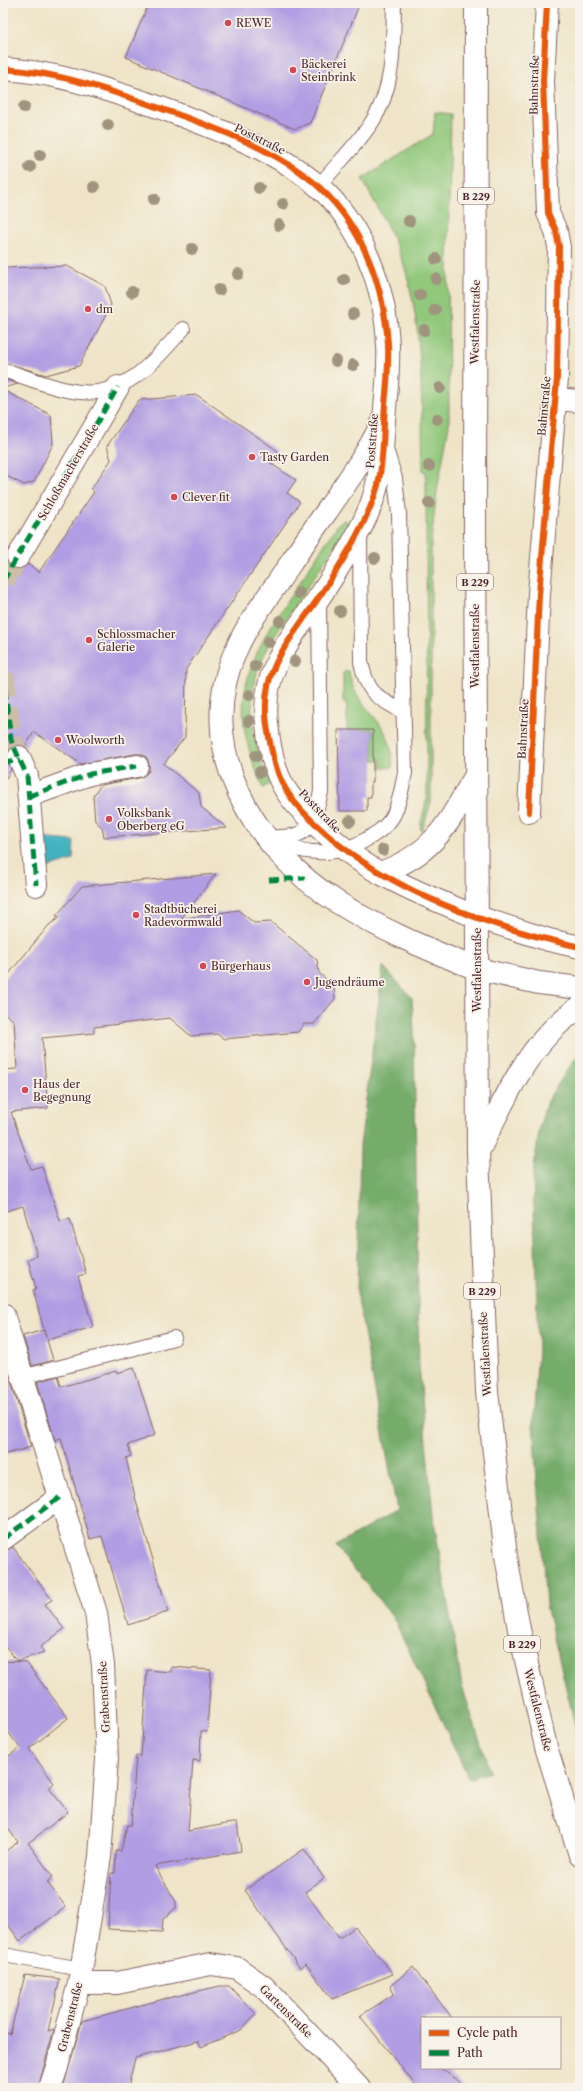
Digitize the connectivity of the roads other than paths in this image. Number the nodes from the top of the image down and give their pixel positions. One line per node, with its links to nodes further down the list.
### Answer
1 (394, 3): 5 (lane)
2 (476, 3): 18 (street, Westfalenstraße / B 229)
3 (548, 3): 9 (street, Bahnstraße)
4 (3, 69): 5 (street, Poststraße)
5 (319, 186): 11 (street, Poststraße)
6 (183, 329): 8 (lane, Schloßmacherstraße)
7 (3, 370): 8 (lane, Schloßmacherstraße)
8 (118, 387): 13 (street, Schloßmacherstraße)
9 (554, 399): 10 (street); 20 (street, Bahnstraße)
10 (580, 401)
11 (383, 429): 12 (street, Poststraße); 15 (lane); 22 (street, Poststraße)
12 (360, 529): 14 (street, Poststraße); 15 (lane)
13 (18, 557)
14 (318, 598): 21 (lane); 21 (street, Poststraße)
15 (403, 712): 23 (lane)
16 (19, 757): 19 (street)
17 (137, 766): 19 (street)
18 (476, 775): 24 (street); 26 (street, Westfalenstraße / B 229)
19 (29, 796): 25 (street)
20 (529, 812)
21 (313, 822): 22 (lane); 23 (street, Poststraße)
22 (265, 836): 23 (lane); 28 (street, Poststraße)
23 (345, 850): 24 (street, Poststraße)
24 (380, 873): 26 (street, Poststraße)
25 (36, 885)
26 (477, 918): 27 (street, Poststraße); 28 (street, Westfalenstraße / B 229)
27 (580, 947)
28 (477, 969): 29 (street, Poststraße); 31 (street, Westfalenstraße / B 229)
29 (580, 988)
30 (580, 1007): 31 (street)
31 (478, 1152): 37 (street, Westfalenstraße / B 229)
32 (3, 1314): 34 (street, Grabenstraße)
33 (174, 1338): 34 (lane)
34 (22, 1377): 35 (street, Grabenstraße)
35 (60, 1497): 36 (street); 39 (street, Grabenstraße)
36 (3, 1539)
37 (580, 1855)
38 (3, 1954): 39 (lane)
39 (80, 1976): 40 (street, Grabenstraße); 41 (street, Gartenstraße)
40 (50, 2088)
41 (359, 2088)

